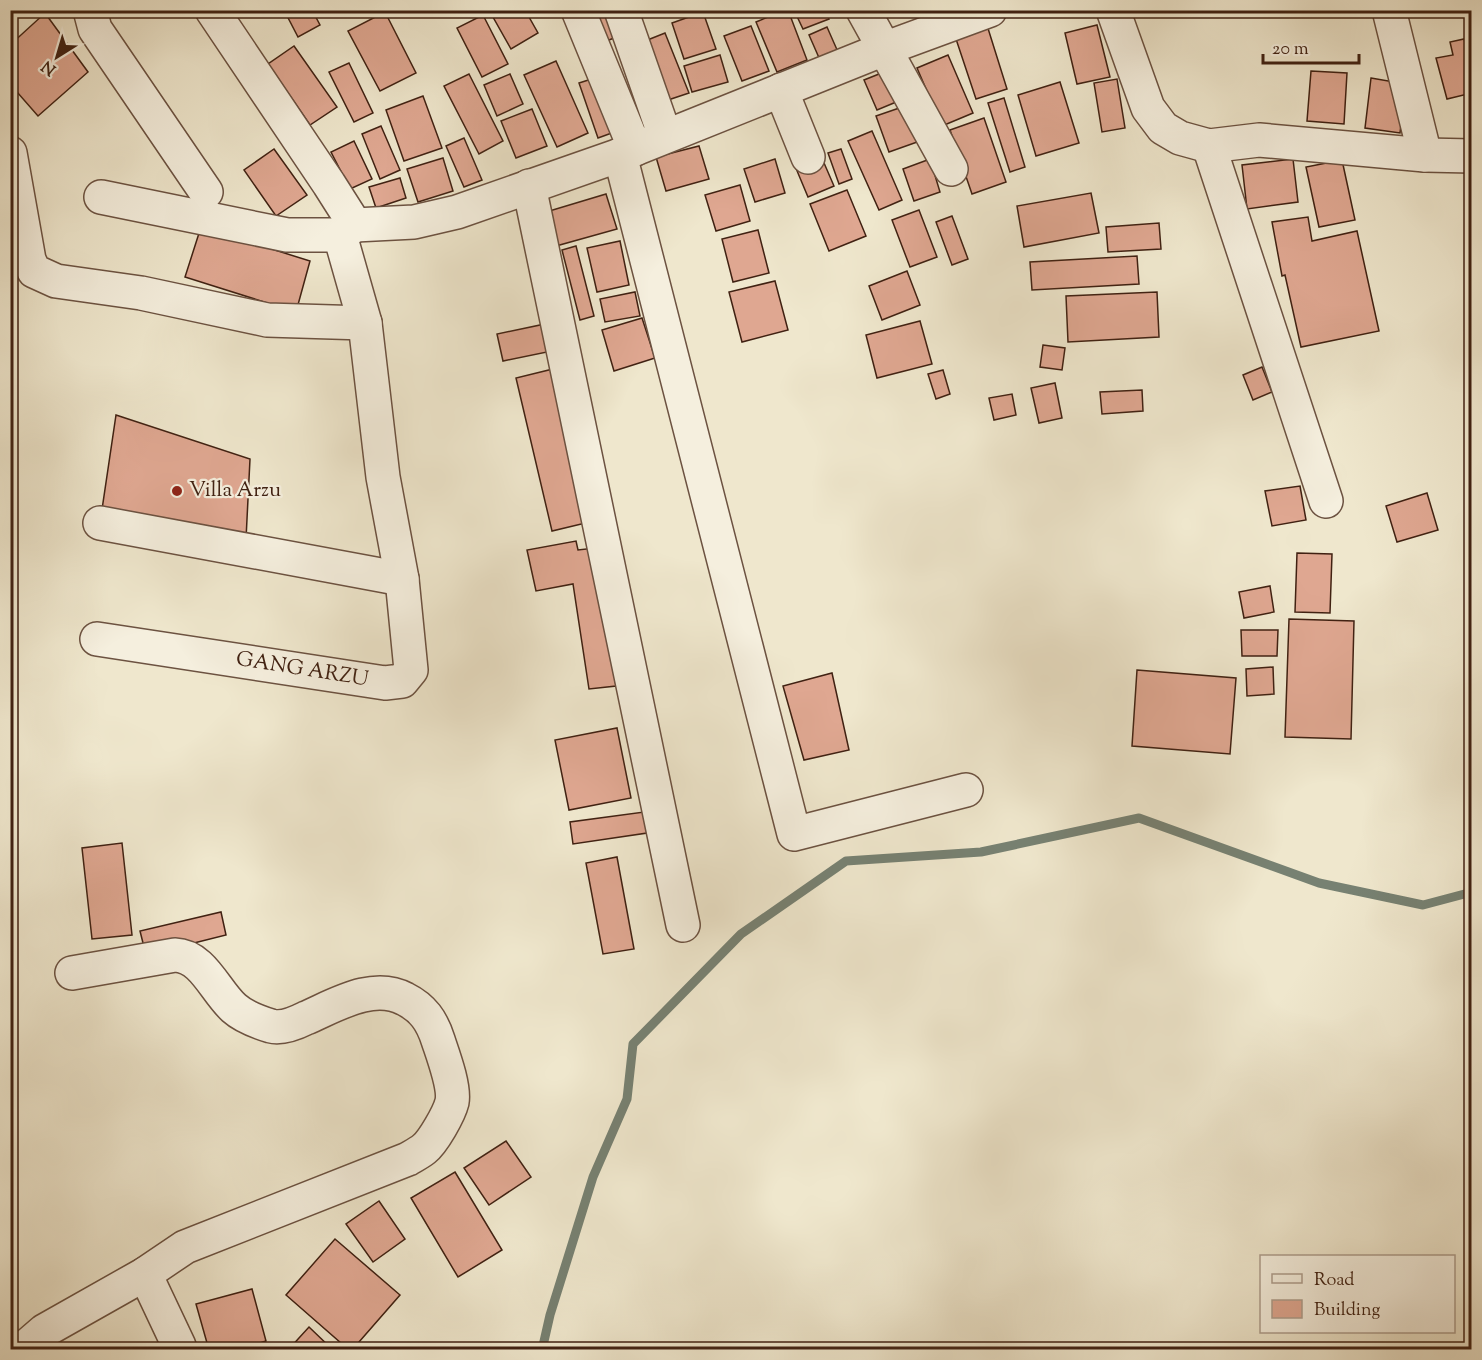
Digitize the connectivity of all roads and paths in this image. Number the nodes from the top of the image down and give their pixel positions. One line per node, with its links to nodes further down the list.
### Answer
1 (90, 10): 20 (street)
2 (212, 10): 22 (street, GANG ARZU)
3 (578, 10): 13 (street)
4 (621, 10): 11 (street)
5 (863, 10): 9 (street)
6 (990, 10): 9 (street)
7 (1113, 10): 12 (street)
8 (1389, 10): 15 (street)
9 (884, 49): 10 (street); 18 (street)
10 (781, 90): 11 (street); 17 (street)
11 (665, 136): 13 (street)
12 (1209, 146): 15 (street); 24 (street)
13 (627, 152): 19 (street); 28 (street)
14 (10, 153): 23 (street)
15 (1425, 155): 16 (street)
16 (1472, 156)
17 (808, 158)
18 (951, 169)
19 (529, 186): 22 (street); 29 (street)
20 (206, 192)
21 (101, 197): 22 (street)
22 (348, 230): 23 (street, GANG ARZU)
23 (365, 323): 26 (street, GANG ARZU)
24 (1326, 501)
25 (100, 522): 26 (street)
26 (402, 579): 27 (street, GANG ARZU)
27 (98, 639)
28 (966, 790)
29 (683, 925)
30 (72, 973): 31 (street)
31 (145, 1274): 32 (street); 33 (street)
32 (179, 1346)
33 (22, 1350)

